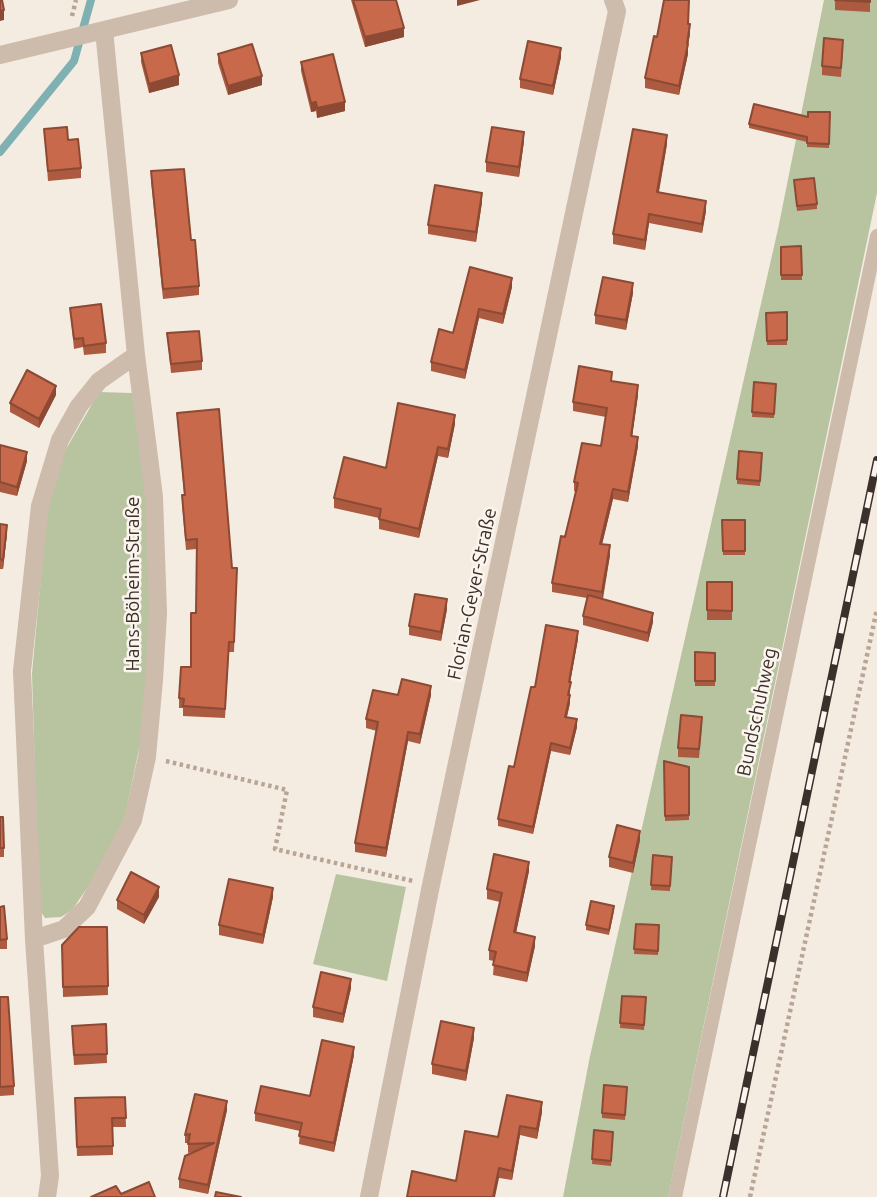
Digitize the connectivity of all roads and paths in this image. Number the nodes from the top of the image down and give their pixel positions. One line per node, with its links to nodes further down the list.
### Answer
1 (229, 0): 3 (street)
2 (613, 0): 9 (street, Florian-Geyer-Straße)
3 (88, 34): 4 (street); 6 (street, Hans-Böheim-Straße)
4 (0, 55)
5 (877, 236): 13 (lane, Bundschuhweg)
6 (136, 355): 8 (street, Hans-Böheim-Straße); 10 (street)
7 (877, 610): 14 (path)
8 (147, 757): 9 (path); 10 (street, Hans-Böheim-Straße)
9 (431, 885): 12 (street, Florian-Geyer-Straße)
10 (34, 939): 11 (street)
11 (47, 1197)
12 (369, 1197)
13 (675, 1197)
14 (750, 1197)

